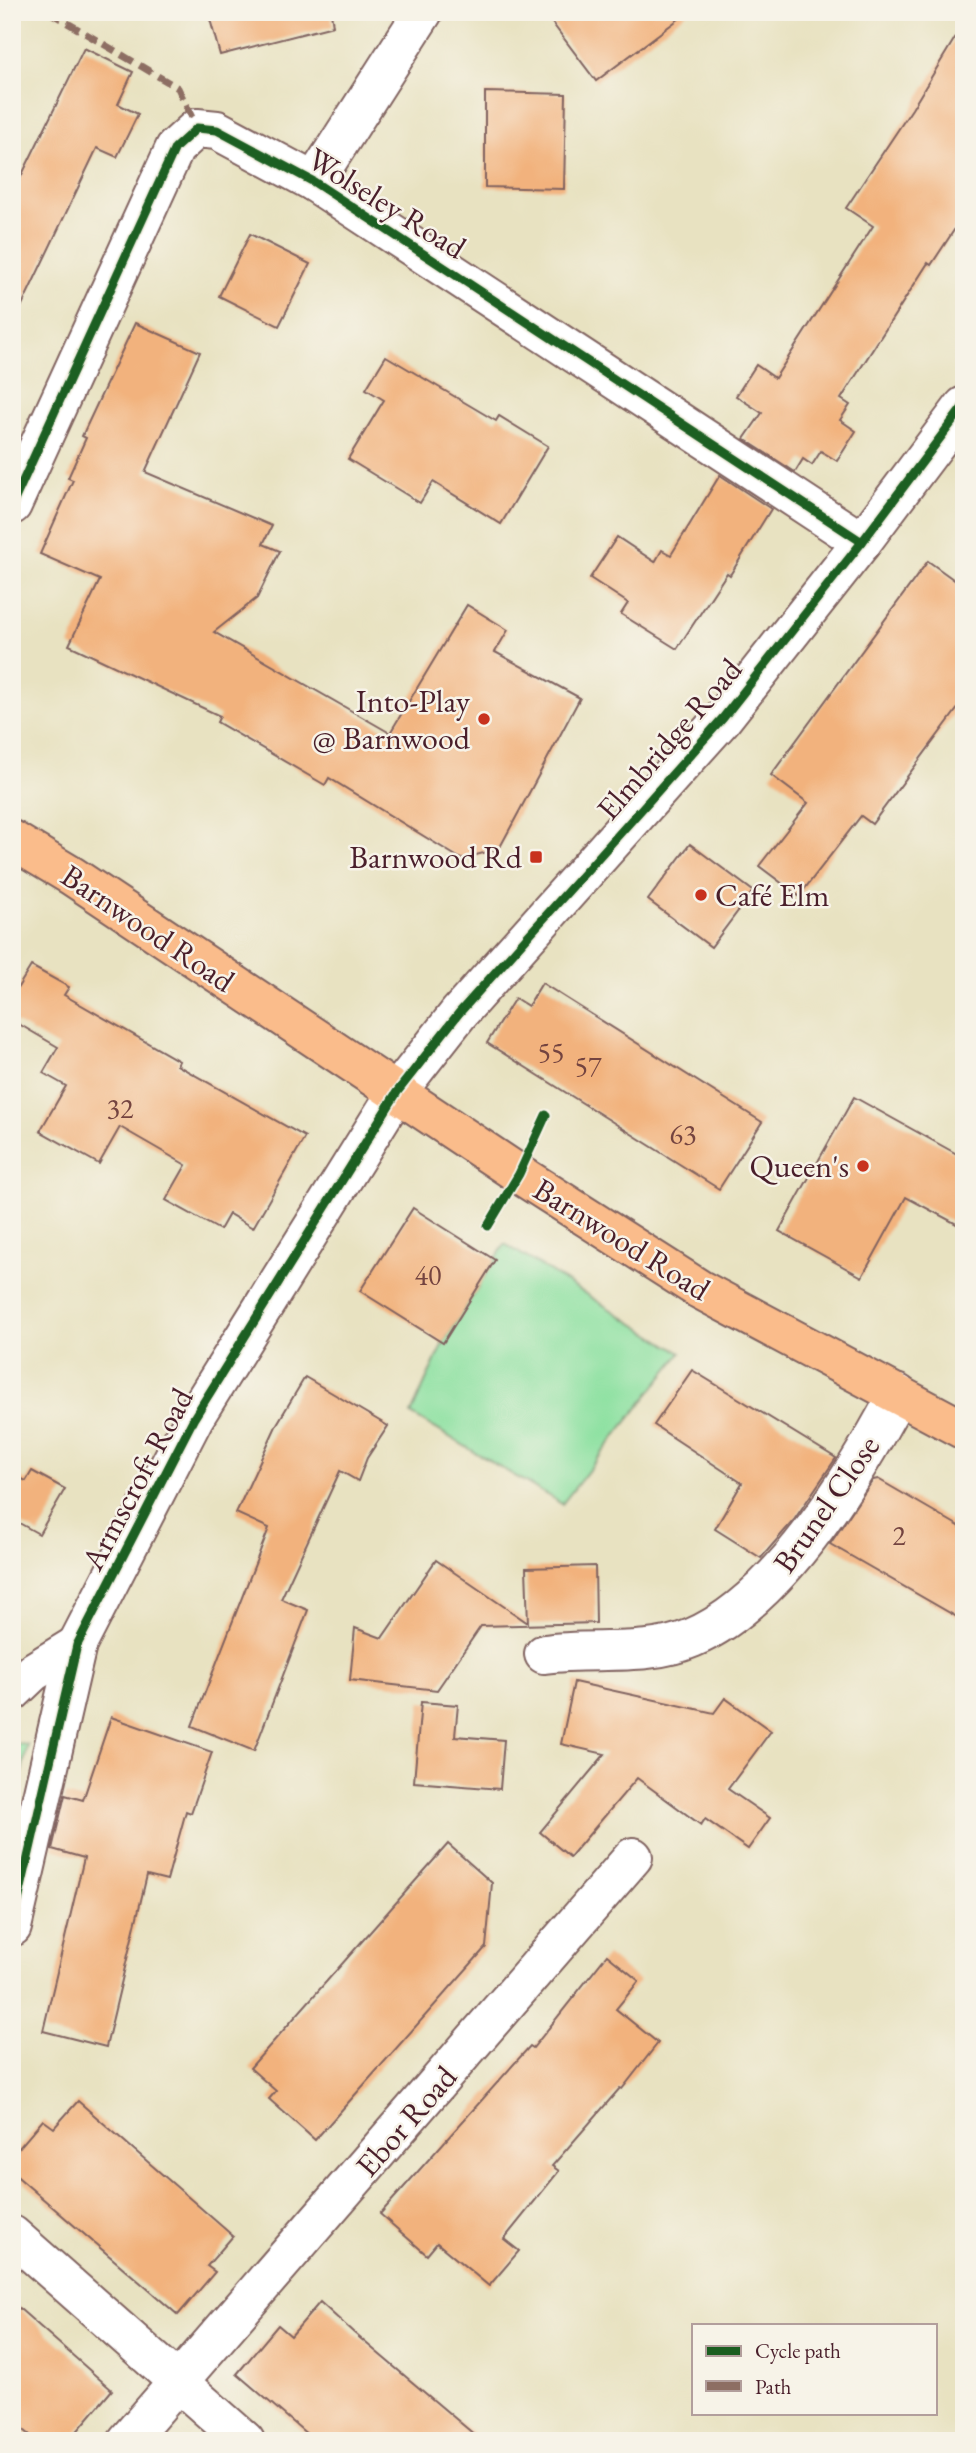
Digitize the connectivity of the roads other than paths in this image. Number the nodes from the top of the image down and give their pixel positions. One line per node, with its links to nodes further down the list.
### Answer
1 (423, 12): 2 (street)
2 (314, 182): 4 (street, Wolseley Road); 5 (street, Wolseley Road)
3 (964, 406): 5 (street, Elmbridge Road)
4 (12, 505)
5 (862, 542): 7 (street, Elmbridge Road)
6 (12, 840): 7 (main road, Barnwood Road)
7 (397, 1092): 8 (main road, Barnwood Road); 10 (street, Armscroft Road)
8 (898, 1394): 9 (main road, Barnwood Road); 11 (street, Brunel Close)
9 (964, 1430)
10 (77, 1644): 12 (street); 14 (street, Armscroft Road)
11 (544, 1654)
12 (19, 1674)
13 (633, 1857): 16 (street, Ebor Road)
14 (12, 1927)
15 (12, 2235): 16 (street)
16 (179, 2384): 17 (street, Ebor Road); 18 (street)
17 (127, 2441)
18 (245, 2441)

